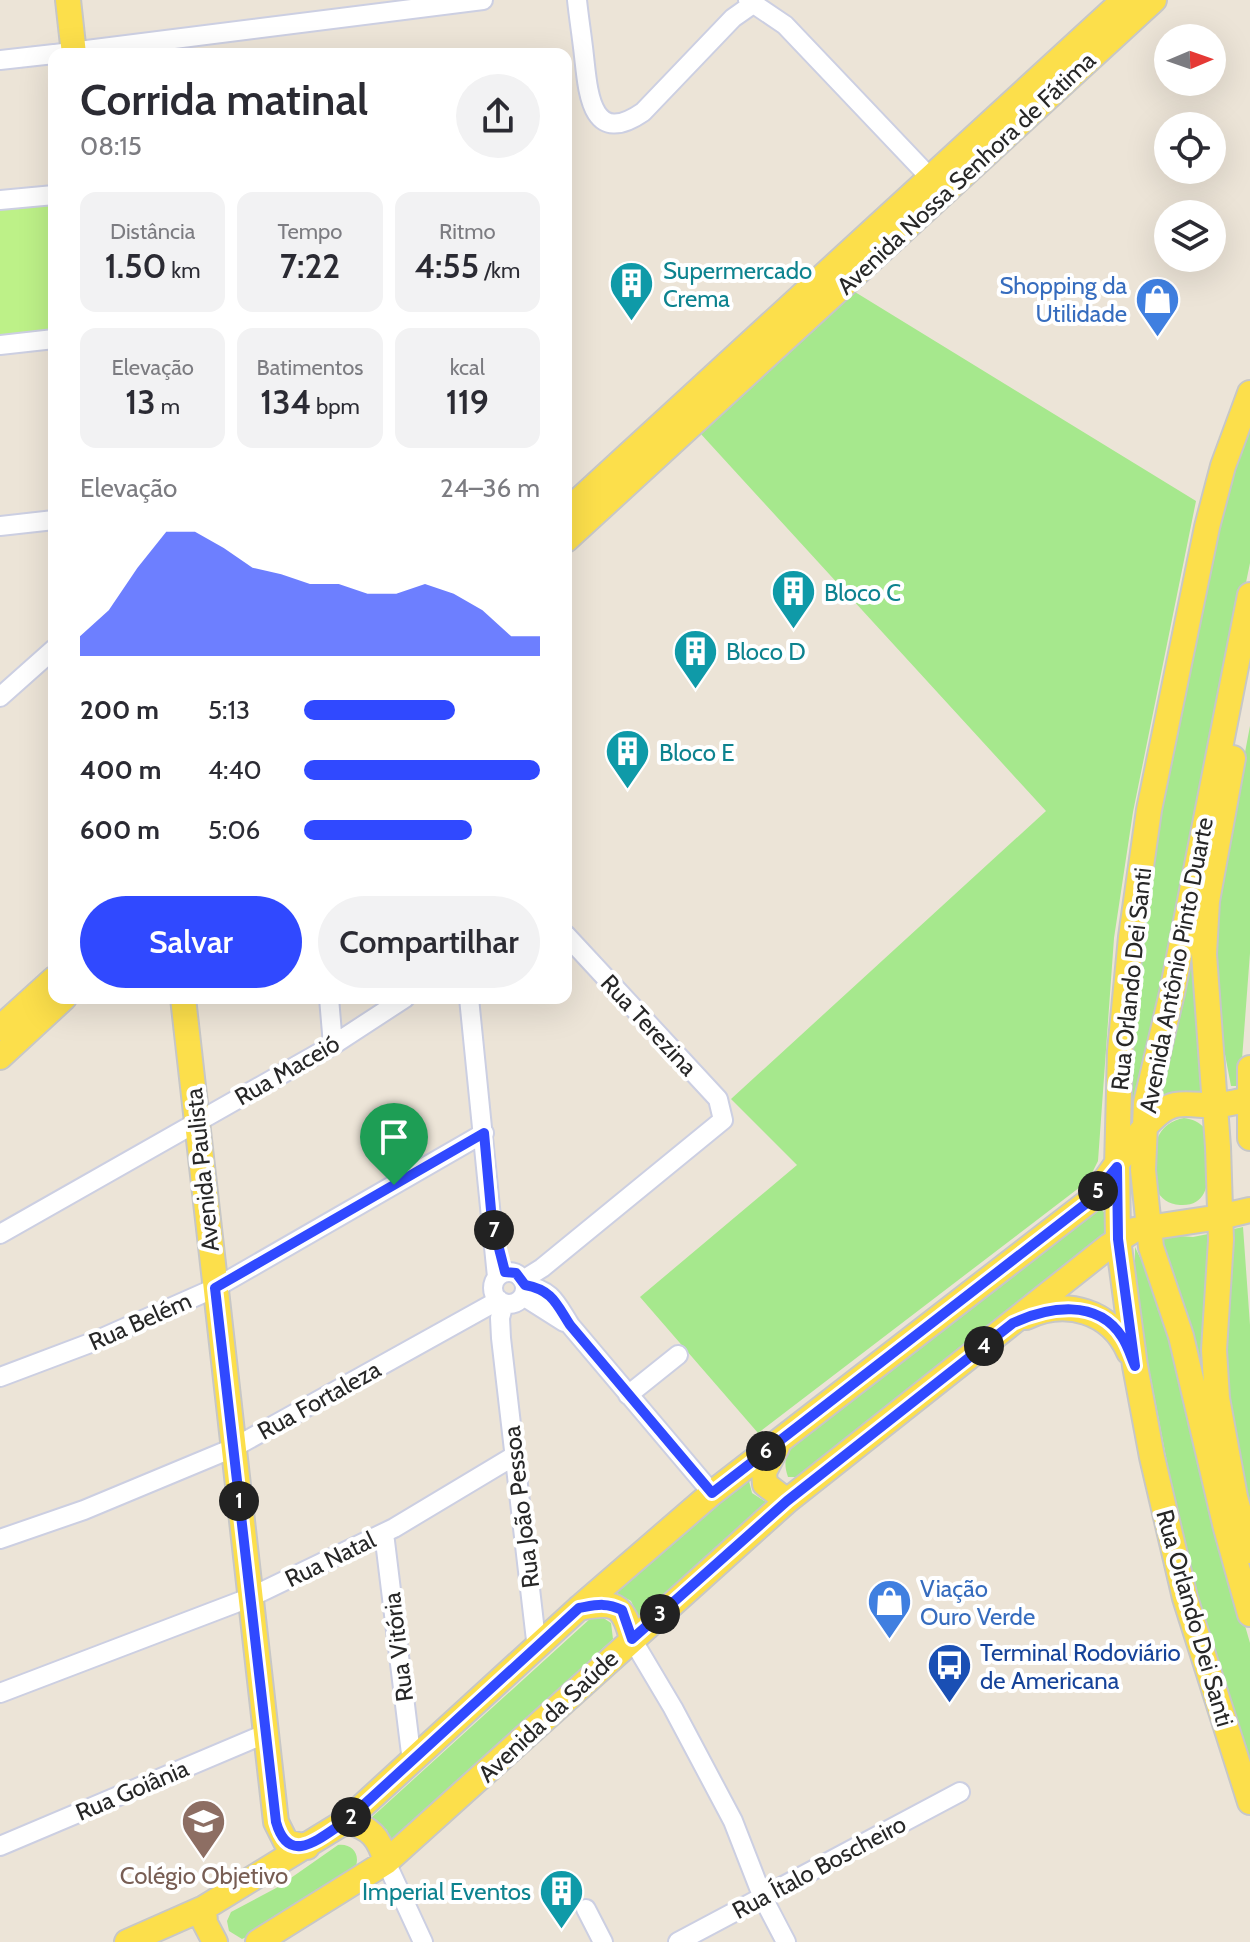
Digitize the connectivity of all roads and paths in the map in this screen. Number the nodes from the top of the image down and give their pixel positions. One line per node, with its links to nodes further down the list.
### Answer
1 (68, 0): 8 (main road)
2 (483, 0): 7 (street)
3 (577, 0): 6 (street)
4 (1124, 0): 12 (main road, Avenida Nossa Senhora de Fátima)
5 (1154, 0): 12 (main road, Avenida Nossa Senhora de Fátima)
6 (758, 2): 12 (street)
7 (380, 7): 9 (street)
8 (64, 48)
9 (104, 48)
10 (48, 56): 11 (street)
11 (0, 60)
12 (938, 186): 18 (main road, Avenida Nossa Senhora de Fátima); 21 (main road, Avenida Nossa Senhora de Fátima)
13 (48, 196): 14 (street)
14 (0, 200)
15 (48, 340): 16 (street)
16 (0, 345)
17 (1250, 393): 46 (main road, Rua Orlando Dei Santi)
18 (572, 507)
19 (48, 521): 20 (street)
20 (0, 526)
21 (572, 534)
22 (1250, 595): 43 (main road, Avenida Antônio Pinto Duarte)
23 (48, 654): 24 (street)
24 (28, 671): 25 (street); 27 (street)
25 (0, 675)
26 (1250, 677): 40 (main road, Avenida Antônio Pinto Duarte)
27 (0, 697)
28 (572, 941): 41 (street, Rua Terezina)
29 (48, 984): 35 (main road)
30 (57, 1004): 37 (main road)
31 (184, 1004): 42 (main road, Avenida Paulista)
32 (330, 1004): 36 (street)
33 (396, 1004): 36 (street, Rua Maceió)
34 (470, 1004): 44 (street, Rua João Pessoa)
35 (0, 1028)
36 (333, 1045): 42 (street, Rua Maceió)
37 (0, 1057)
38 (1250, 1068): 39 (main road)
39 (1249, 1099): 40 (main road); 45 (main road)
40 (1216, 1106): 43 (main road); 48 (main road, Avenida Antônio Pinto Duarte)
41 (723, 1120): 53 (street, Rua Fortaleza)
42 (196, 1122): 50 (street, Rua Maceió); 52 (main road, Avenida Paulista)
43 (1145, 1124): 46 (main road); 49 (main road, Avenida Antônio Pinto Duarte)
44 (484, 1133): 52 (street, Rua Belém); 53 (street, Rua João Pessoa)
45 (1250, 1138)
46 (1117, 1167): 51 (main road, Rua Orlando Dei Santi); 59 (main road)
47 (1250, 1210): 48 (main road, Avenida da Saúde)
48 (1220, 1217): 49 (main road, Avenida da Saúde); 66 (main road, Avenida Antônio Pinto Duarte)
49 (1147, 1227): 51 (main road, Avenida da Saúde); 69 (main road, Avenida Antônio Pinto Duarte)
50 (0, 1234)
51 (1118, 1239): 54 (main road, Avenida da Saúde); 56 (main road, Rua Orlando Dei Santi)
52 (215, 1288): 57 (street, Rua Belém); 60 (main road, Avenida Paulista)
53 (511, 1288): 58 (street); 60 (street, Rua Fortaleza); 61 (street, Rua João Pessoa)
54 (1013, 1323): 56 (main road); 63 (main road, Avenida da Saúde)
55 (678, 1355): 58 (street)
56 (1135, 1366): 76 (main road, Rua Orlando Dei Santi)
57 (0, 1377)
58 (628, 1395): 62 (street)
59 (783, 1438): 62 (main road); 63 (main road)
60 (233, 1448): 65 (street, Rua Fortaleza); 67 (main road, Avenida Paulista)
61 (514, 1456): 64 (street, Rua Natal); 71 (street, Rua João Pessoa)
62 (712, 1493): 68 (main road)
63 (787, 1501): 70 (main road, Avenida da Saúde)
64 (384, 1533): 67 (street, Rua Natal); 74 (street, Rua Vitória)
65 (0, 1539)
66 (1250, 1551)
67 (249, 1598): 72 (street, Rua Natal); 73 (main road, Avenida Paulista)
68 (579, 1608): 70 (main road); 71 (main road)
69 (1250, 1614)
70 (632, 1639): 80 (main road, Avenida da Saúde); 81 (street)
71 (537, 1649): 74 (main road)
72 (0, 1693)
73 (265, 1734): 78 (street, Rua Goiânia); 79 (main road, Avenida Paulista)
74 (412, 1762): 77 (main road)
75 (960, 1792): 81 (street, Rua Ítalo Boscheiro)
76 (1250, 1802)
77 (346, 1821): 79 (main road); 80 (main road)
78 (0, 1846)
79 (307, 1847): 82 (main road)
80 (386, 1862): 86 (main road, Avenida da Saúde); 87 (street)
81 (763, 1898): 89 (street, Rua Ítalo Boscheiro); 90 (street)
82 (204, 1908): 84 (main road); 85 (main road)
83 (586, 1909): 88 (street)
84 (127, 1942)
85 (215, 1942)
86 (258, 1942)
87 (423, 1942)
88 (603, 1942)
89 (678, 1942)
90 (786, 1942)

